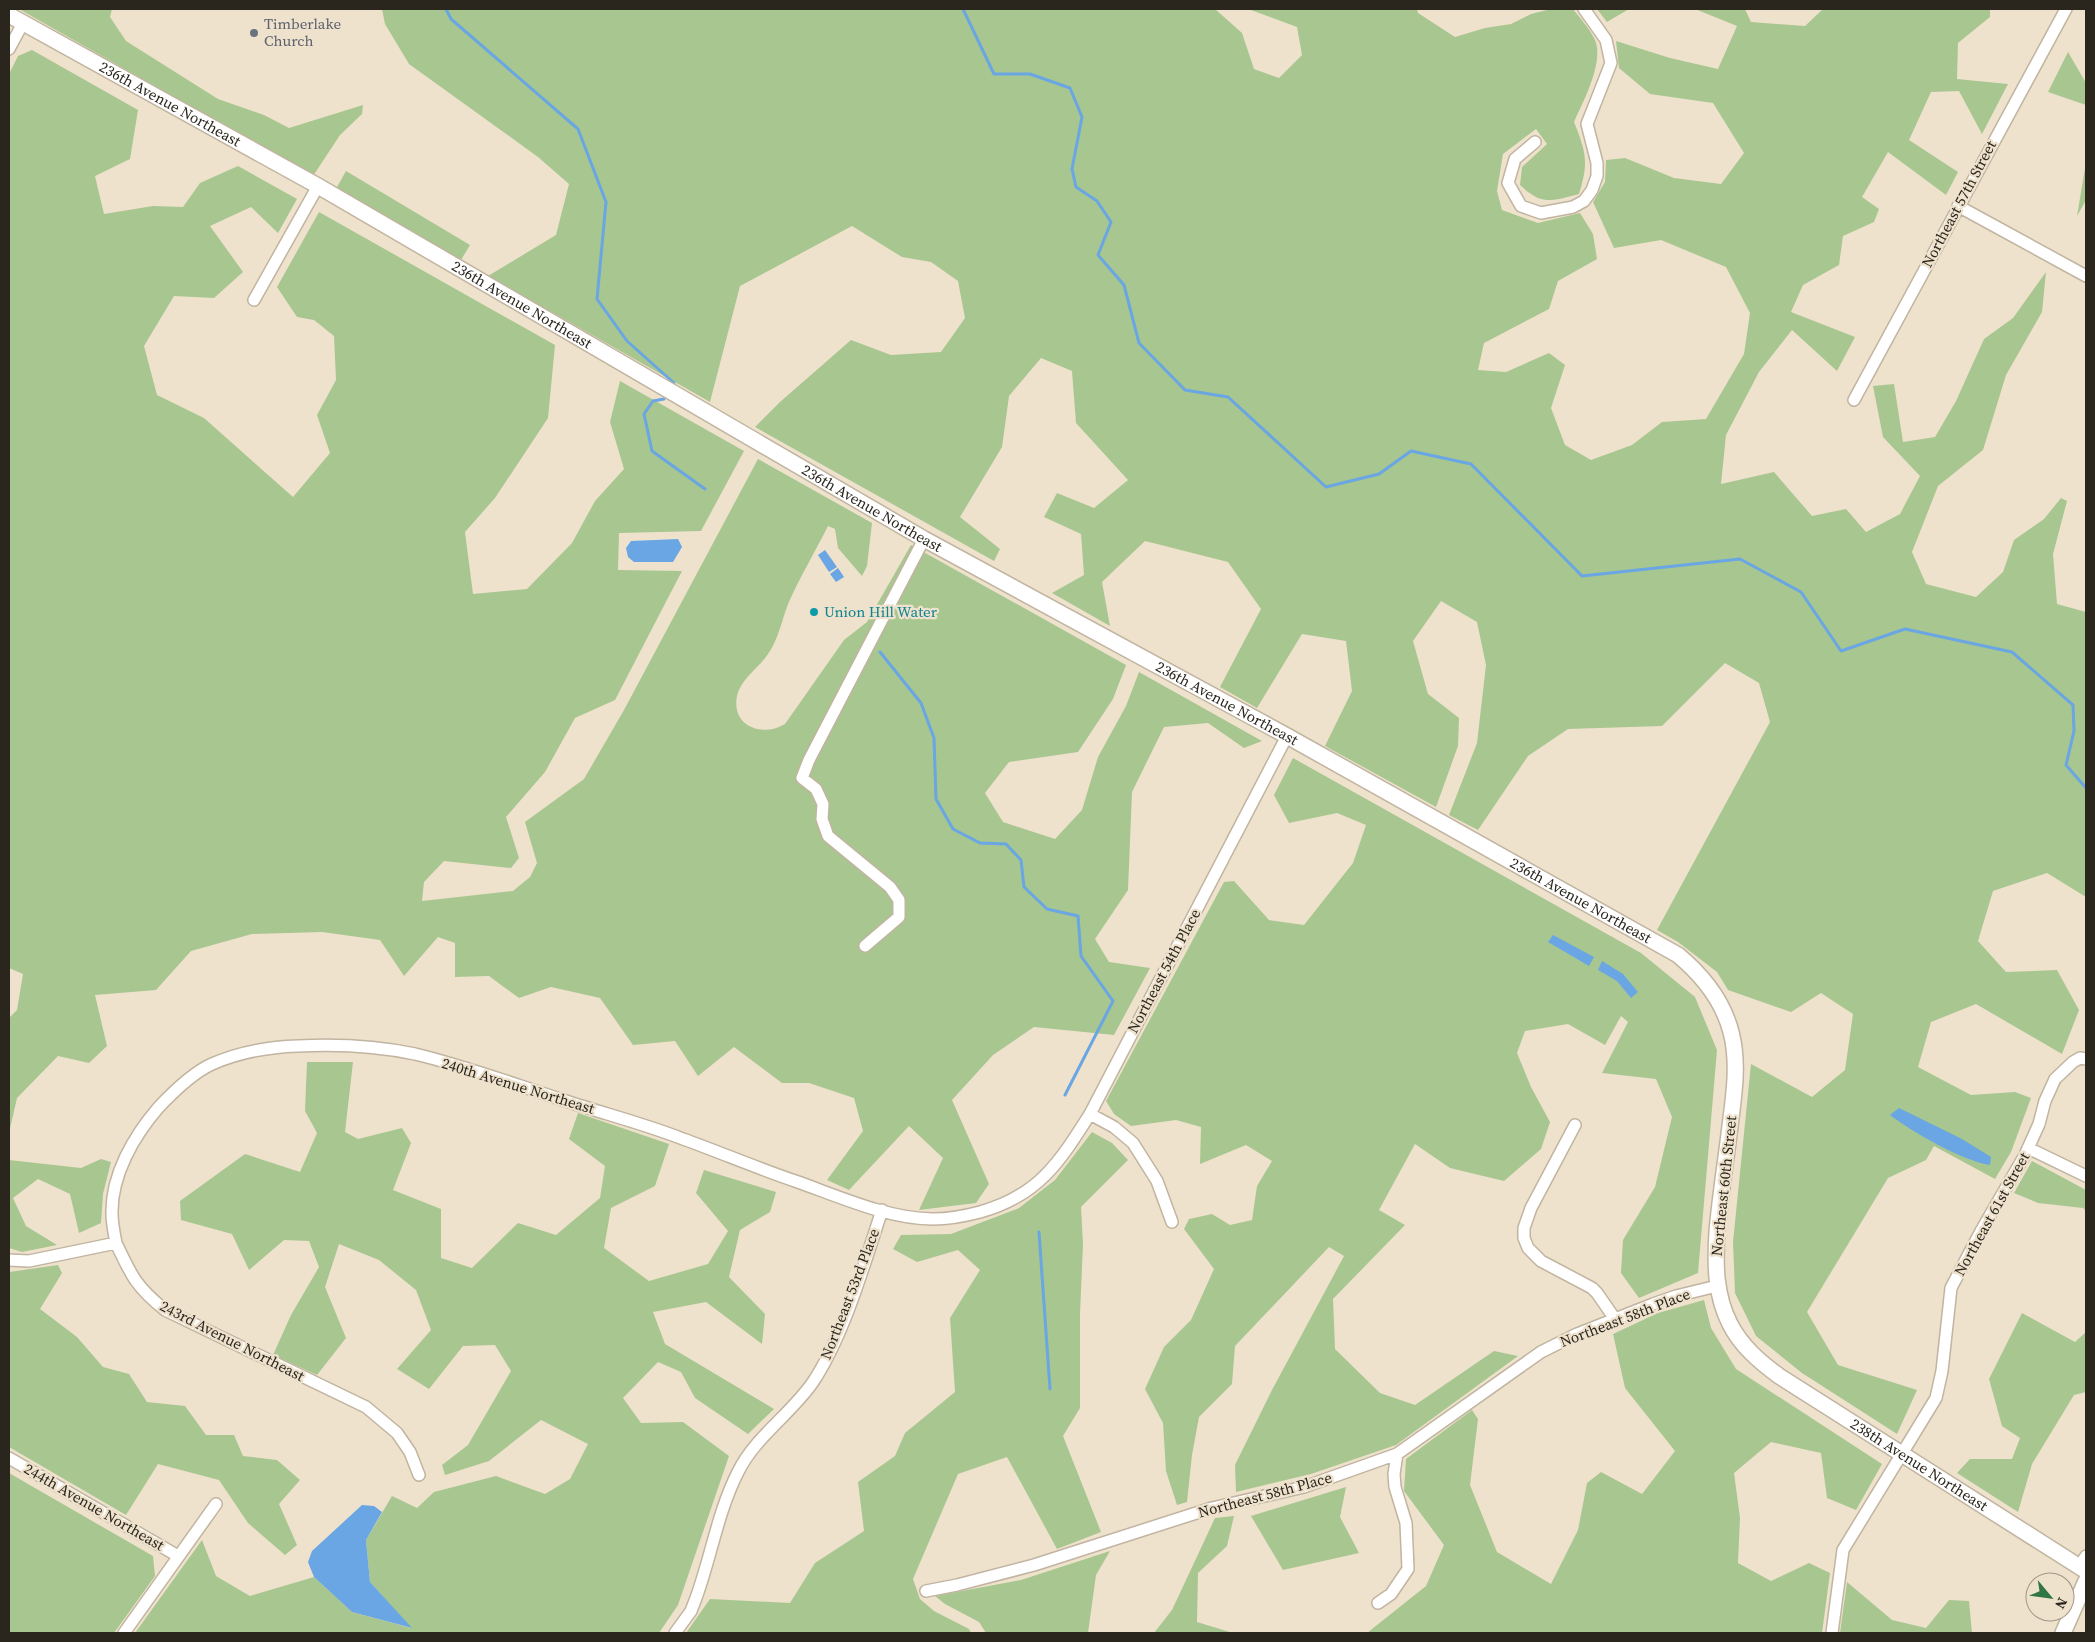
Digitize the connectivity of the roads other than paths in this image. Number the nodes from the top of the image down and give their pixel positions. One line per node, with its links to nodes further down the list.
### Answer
1 (1584, 9): 6 (street)
2 (2066, 9): 8 (street, Northeast 57th Street)
3 (9, 15): 4 (street, 236th Avenue Northeast)
4 (22, 23): 5 (street); 7 (street, 236th Avenue Northeast)
5 (9, 49)
6 (1535, 142)
7 (318, 186): 10 (street); 12 (street, 236th Avenue Northeast)
8 (1958, 206): 9 (street); 11 (street, Northeast 57th Street)
9 (2086, 276)
10 (254, 300)
11 (1854, 400)
12 (924, 539): 13 (street, 236th Avenue Northeast); 14 (street)
13 (1287, 736): 15 (street, 236th Avenue Northeast); 17 (street, Northeast 54th Place)
14 (865, 946)
15 (1723, 1010): 26 (street, Northeast 60th Street)
16 (2086, 1059): 19 (street, Northeast 61st Street)
17 (1090, 1114): 21 (street, Northeast 54th Place); 23 (street)
18 (1575, 1125): 27 (street)
19 (2028, 1148): 20 (street); 29 (street, Northeast 61st Street)
20 (2086, 1176)
21 (1023, 1194): 22 (street, 240th Avenue Northeast)
22 (882, 1210): 24 (street, 240th Avenue Northeast); 40 (street, Northeast 53rd Place)
23 (1172, 1222)
24 (116, 1243): 25 (street); 32 (street, 243rd Avenue Northeast)
25 (9, 1260)
26 (1717, 1286): 27 (street, Northeast 58th Place); 28 (street, Northeast 60th Street)
27 (1614, 1319): 30 (street, Northeast 58th Place)
28 (1753, 1354): 29 (street, 238th Avenue Northeast)
29 (1900, 1453): 35 (street, 238th Avenue Northeast); 41 (street, Northeast 61st Street)
30 (1397, 1454): 37 (street, Northeast 58th Place); 38 (street)
31 (9, 1458): 34 (street, 244th Avenue Northeast)
32 (419, 1475)
33 (216, 1504): 34 (street)
34 (178, 1556): 39 (street)
35 (2084, 1565)
36 (2086, 1581): 42 (street)
37 (926, 1591)
38 (1378, 1603)
39 (124, 1633)
40 (675, 1633)
41 (1832, 1633)
42 (2064, 1633)

